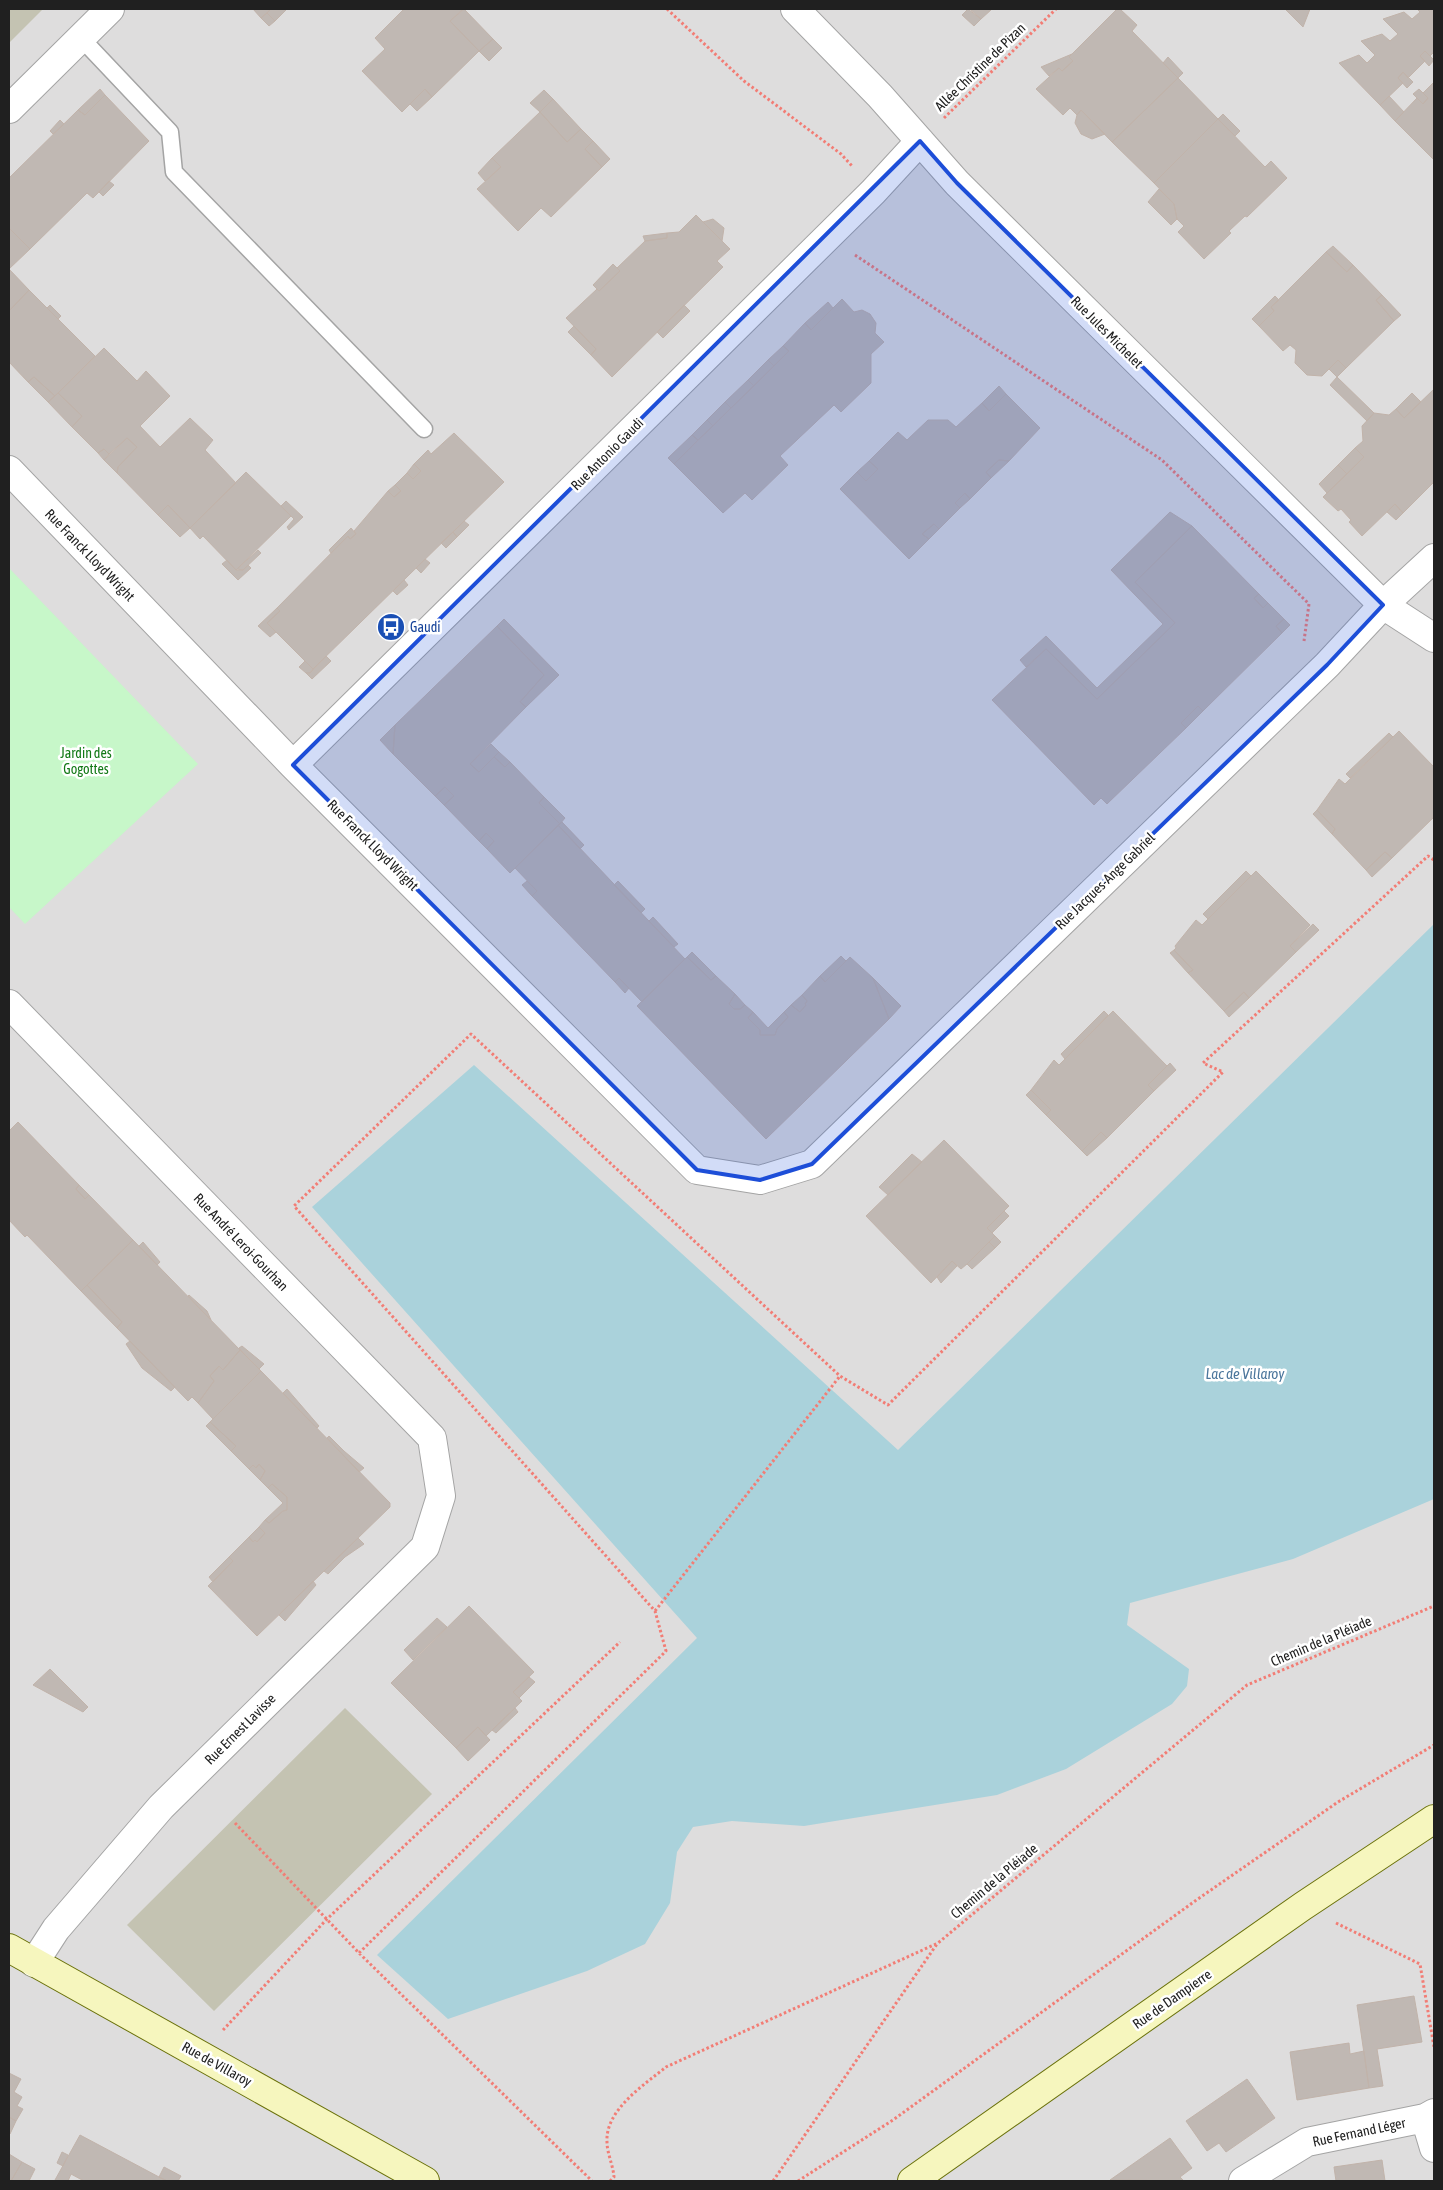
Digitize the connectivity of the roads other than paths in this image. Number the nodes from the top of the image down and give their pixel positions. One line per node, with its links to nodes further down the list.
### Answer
1 (110, 9): 3 (street)
2 (795, 9): 5 (street, Rue Jules Michelet)
3 (81, 38): 4 (street); 6 (lane)
4 (9, 109)
5 (920, 141): 9 (street, Rue Jules Michelet); 11 (street, Rue Antonio Gaudi)
6 (424, 429)
7 (9, 470): 11 (street, Rue Franck Lloyd Wright)
8 (1434, 558): 9 (street, Rue Jacques-Ange Gabriel)
9 (1383, 605): 10 (street, Rue Jules Michelet); 13 (street, Rue Jacques-Ange Gabriel)
10 (1434, 638)
11 (293, 765): 13 (street, Rue Franck Lloyd Wright)
12 (13, 1017): 14 (street, Rue André Leroi-Gourhan)
13 (760, 1180)
14 (442, 1496): 17 (street, Rue Ernest Lavisse)
15 (1434, 1818): 21 (street, Rue de Dampierre)
16 (9, 1948): 17 (street, Rue de Villaroy)
17 (34, 1963): 20 (street, Rue de Villaroy)
18 (1429, 2116): 19 (street, Rue Fernand Léger); 22 (street, Rue Fernand Léger)
19 (1434, 2148)
20 (424, 2181)
21 (912, 2181)
22 (1243, 2181)

